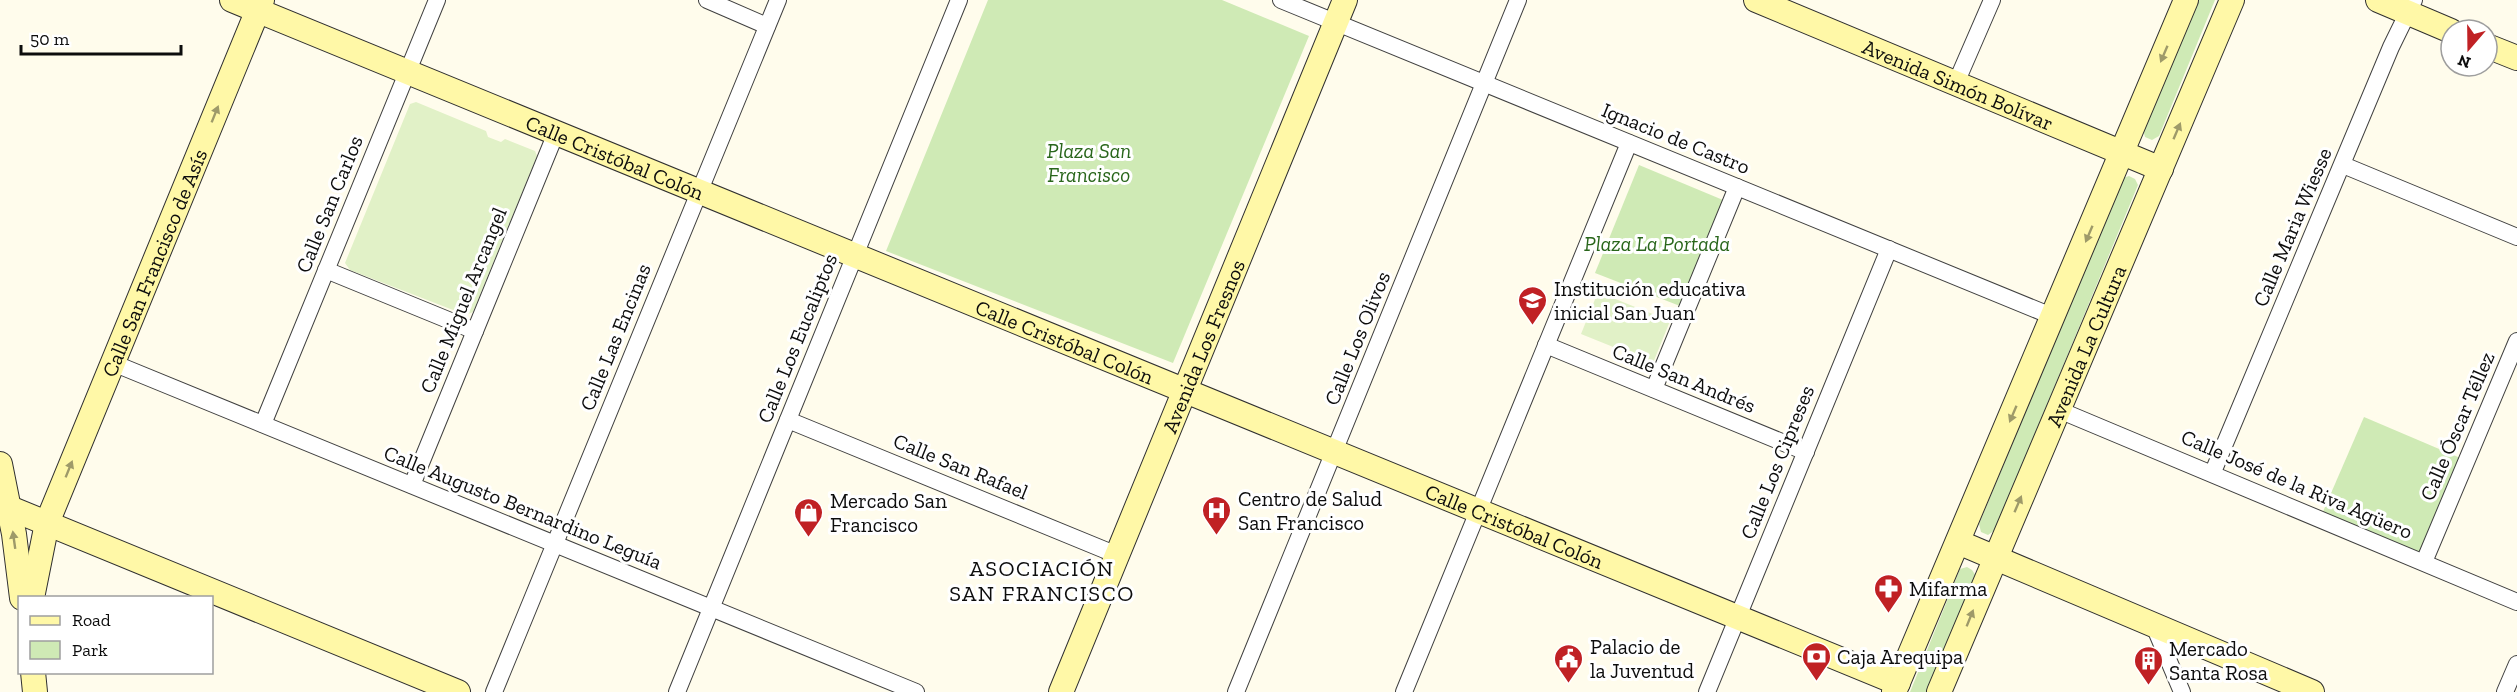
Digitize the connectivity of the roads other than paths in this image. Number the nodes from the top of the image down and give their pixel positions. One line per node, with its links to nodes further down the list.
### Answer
1 (232, 0): 14 (street, Calle Cristóbal Colón)
2 (437, 0): 21 (street, Calle San Carlos)
3 (707, 0): 18 (street)
4 (778, 0): 18 (street, Calle Las Encinas)
5 (959, 0): 33 (street, Calle Los Eucaliptos)
6 (1281, 0): 16 (street, Ignacio de Castro)
7 (1345, 0): 16 (street, Avenida Los Fresnos)
8 (1518, 0): 23 (street, Calle Los Olivos)
9 (1756, 0): 22 (street, Avenida Simón Bolívar)
10 (1992, 0): 22 (street)
11 (2186, 0): 26 (street, Avenida La Cultura, one-way to 26)
12 (2232, 0): 28 (street, Avenida La Cultura, one-way to 12)
13 (2378, 0): 15 (street)
14 (260, 5): 21 (street, Calle Cristóbal Colón); 39 (street, Calle San Francisco de Asís, one-way to 14)
15 (2411, 7): 17 (street); 27 (street, Calle Maria Wiesse)
16 (1336, 22): 23 (street, Ignacio de Castro); 41 (street, Avenida Los Fresnos)
17 (2439, 24)
18 (767, 26): 30 (street, Calle Las Encinas)
19 (2499, 51): 20 (street)
20 (2517, 58)
21 (408, 72): 24 (street, Calle Cristóbal Colón); 34 (street, Calle San Carlos)
22 (1956, 83): 26 (street, Avenida Simón Bolívar)
23 (1485, 84): 25 (street, Ignacio de Castro); 45 (street, Calle Los Olivos)
24 (556, 133): 30 (street, Calle Cristóbal Colón); 36 (street, Calle Miguel Arcangel)
25 (1629, 143): 29 (street, Ignacio de Castro); 38 (street)
26 (2123, 153): 28 (street, Avenida Simón Bolívar); 35 (street, Avenida La Cultura, one-way to 35)
27 (2343, 165): 31 (street); 48 (street, Calle Maria Wiesse)
28 (2161, 169): 42 (street, Avenida La Cultura)
29 (1737, 187): 32 (street, Ignacio de Castro); 40 (street)
30 (699, 192): 33 (street, Calle Cristóbal Colón); 54 (street, Calle Las Encinas)
31 (2517, 237)
32 (1889, 249): 35 (street, Ignacio de Castro); 46 (street, Calle Los Cipreses)
33 (855, 255): 41 (street, Calle Cristóbal Colón); 43 (street, Calle Los Eucaliptos)
34 (326, 270): 36 (street); 44 (street, Calle San Carlos)
35 (2054, 317): 53 (street, Avenida La Cultura, one-way to 53)
36 (475, 331): 49 (street, Calle Miguel Arcangel)
37 (2517, 341): 57 (street, Calle Óscar Téllez)
38 (1546, 345): 40 (street, Calle San Andrés); 51 (street)
39 (113, 363): 44 (street, Calle Augusto Bernardino Leguía); 52 (street, Calle San Francisco de Asís, one-way to 39)
40 (1654, 389): 46 (street, Calle San Andrés)
41 (1185, 391): 45 (street, Calle Cristóbal Colón); 55 (street, Avenida Los Fresnos)
42 (2059, 410): 48 (street, Calle José de la Riva Agüero); 56 (street, Avenida La Cultura, one-way to 42)
43 (788, 420): 55 (street, Calle San Rafael); 61 (street, Calle Los Eucaliptos)
44 (263, 424): 49 (street, Calle Augusto Bernardino Leguía)
45 (1334, 452): 51 (street, Calle Cristóbal Colón); 73 (street, Calle Los Olivos)
46 (1806, 452): 62 (street, Calle Los Cipreses)
47 (0, 465): 50 (street)
48 (2213, 472): 57 (street, Calle José de la Riva Agüero)
49 (411, 485): 54 (street, Calle Augusto Bernardino Leguía)
50 (4, 506): 52 (street); 58 (street, one-way to 50)
51 (1478, 511): 62 (street, Calle Cristóbal Colón); 74 (street)
52 (47, 523): 59 (street, Calle San Francisco de Asís); 68 (street)
53 (1958, 542): 56 (street); 66 (street, Avenida La Cultura)
54 (554, 544): 61 (street, Calle Augusto Bernardino Leguía); 69 (street, Calle Las Encinas)
55 (1117, 555): 72 (street, Avenida Los Fresnos)
56 (1995, 558): 63 (street); 76 (street, Avenida La Cultura, one-way to 56)
57 (2424, 562): 60 (street, Calle José de la Riva Agüero)
58 (22, 596)
59 (32, 596)
60 (2517, 602)
61 (711, 608): 70 (street, Calle Los Eucaliptos); 71 (street, Calle Augusto Bernardino Leguía)
62 (1738, 617): 66 (street, Calle Cristóbal Colón); 75 (street, Calle Los Cipreses)
63 (2154, 626): 77 (street); 78 (street)
64 (2517, 664): 79 (street)
65 (33, 674): 67 (street)
66 (1896, 687)
67 (35, 692)
68 (458, 692)
69 (494, 692)
70 (677, 692)
71 (916, 692)
72 (1061, 692)
73 (1236, 692)
74 (1404, 692)
75 (1707, 692)
76 (1940, 692)
77 (2182, 692)
78 (2311, 692)
79 (2505, 692)

